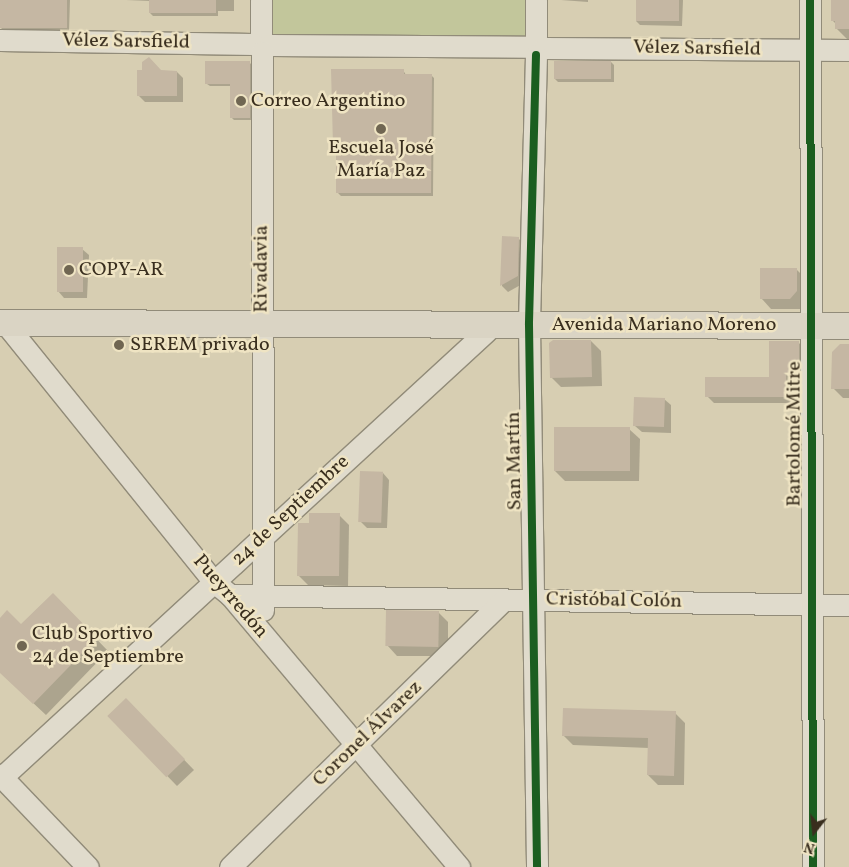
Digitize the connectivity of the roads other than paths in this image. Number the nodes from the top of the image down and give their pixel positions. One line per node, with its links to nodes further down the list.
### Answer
1 (261, 0): 5 (street, Rivadavia)
2 (536, 0): 6 (street, San Martín)
3 (810, 0): 7 (street, Bartolomé Mitre)
4 (0, 40): 5 (street, Vélez Sarsfield)
5 (261, 44): 6 (street, Vélez Sarsfield); 10 (street, Rivadavia)
6 (536, 47): 7 (street, Vélez Sarsfield); 12 (street, San Martín)
7 (810, 50): 8 (street, Vélez Sarsfield); 13 (street, Bartolomé Mitre)
8 (849, 50)
9 (2, 323): 10 (main road, Avenida Mariano Moreno); 16 (street, Pueyrredón)
10 (262, 324): 11 (main road, Avenida Mariano Moreno); 15 (street, Rivadavia)
11 (493, 325): 12 (main road, Avenida Mariano Moreno); 15 (street, 24 de Septiembre)
12 (530, 325): 13 (main road, Avenida Mariano Moreno); 19 (street, San Martín)
13 (811, 326): 14 (main road, Avenida Mariano Moreno); 20 (street, Bartolomé Mitre)
14 (849, 326)
15 (263, 537): 16 (street, 24 de Septiembre); 17 (street, Rivadavia)
16 (222, 588): 17 (street, Cristóbal Colón); 22 (street, Pueyrredón); 24 (street, 24 de Septiembre)
17 (263, 596): 18 (street, Cristóbal Colón); 22 (street, Rivadavia)
18 (504, 600): 19 (street, Cristóbal Colón); 23 (street, Coronel Álvarez)
19 (534, 600): 20 (street, Cristóbal Colón); 28 (street, San Martín)
20 (812, 604): 21 (street, Cristóbal Colón); 29 (street, Bartolomé Mitre)
21 (849, 604)
22 (264, 636): 23 (street, Pueyrredón)
23 (356, 746): 26 (street, Coronel Álvarez); 27 (street, Pueyrredón)
24 (1, 777): 25 (street)
25 (88, 867)
26 (230, 867)
27 (459, 867)
28 (537, 867)
29 (813, 867)

